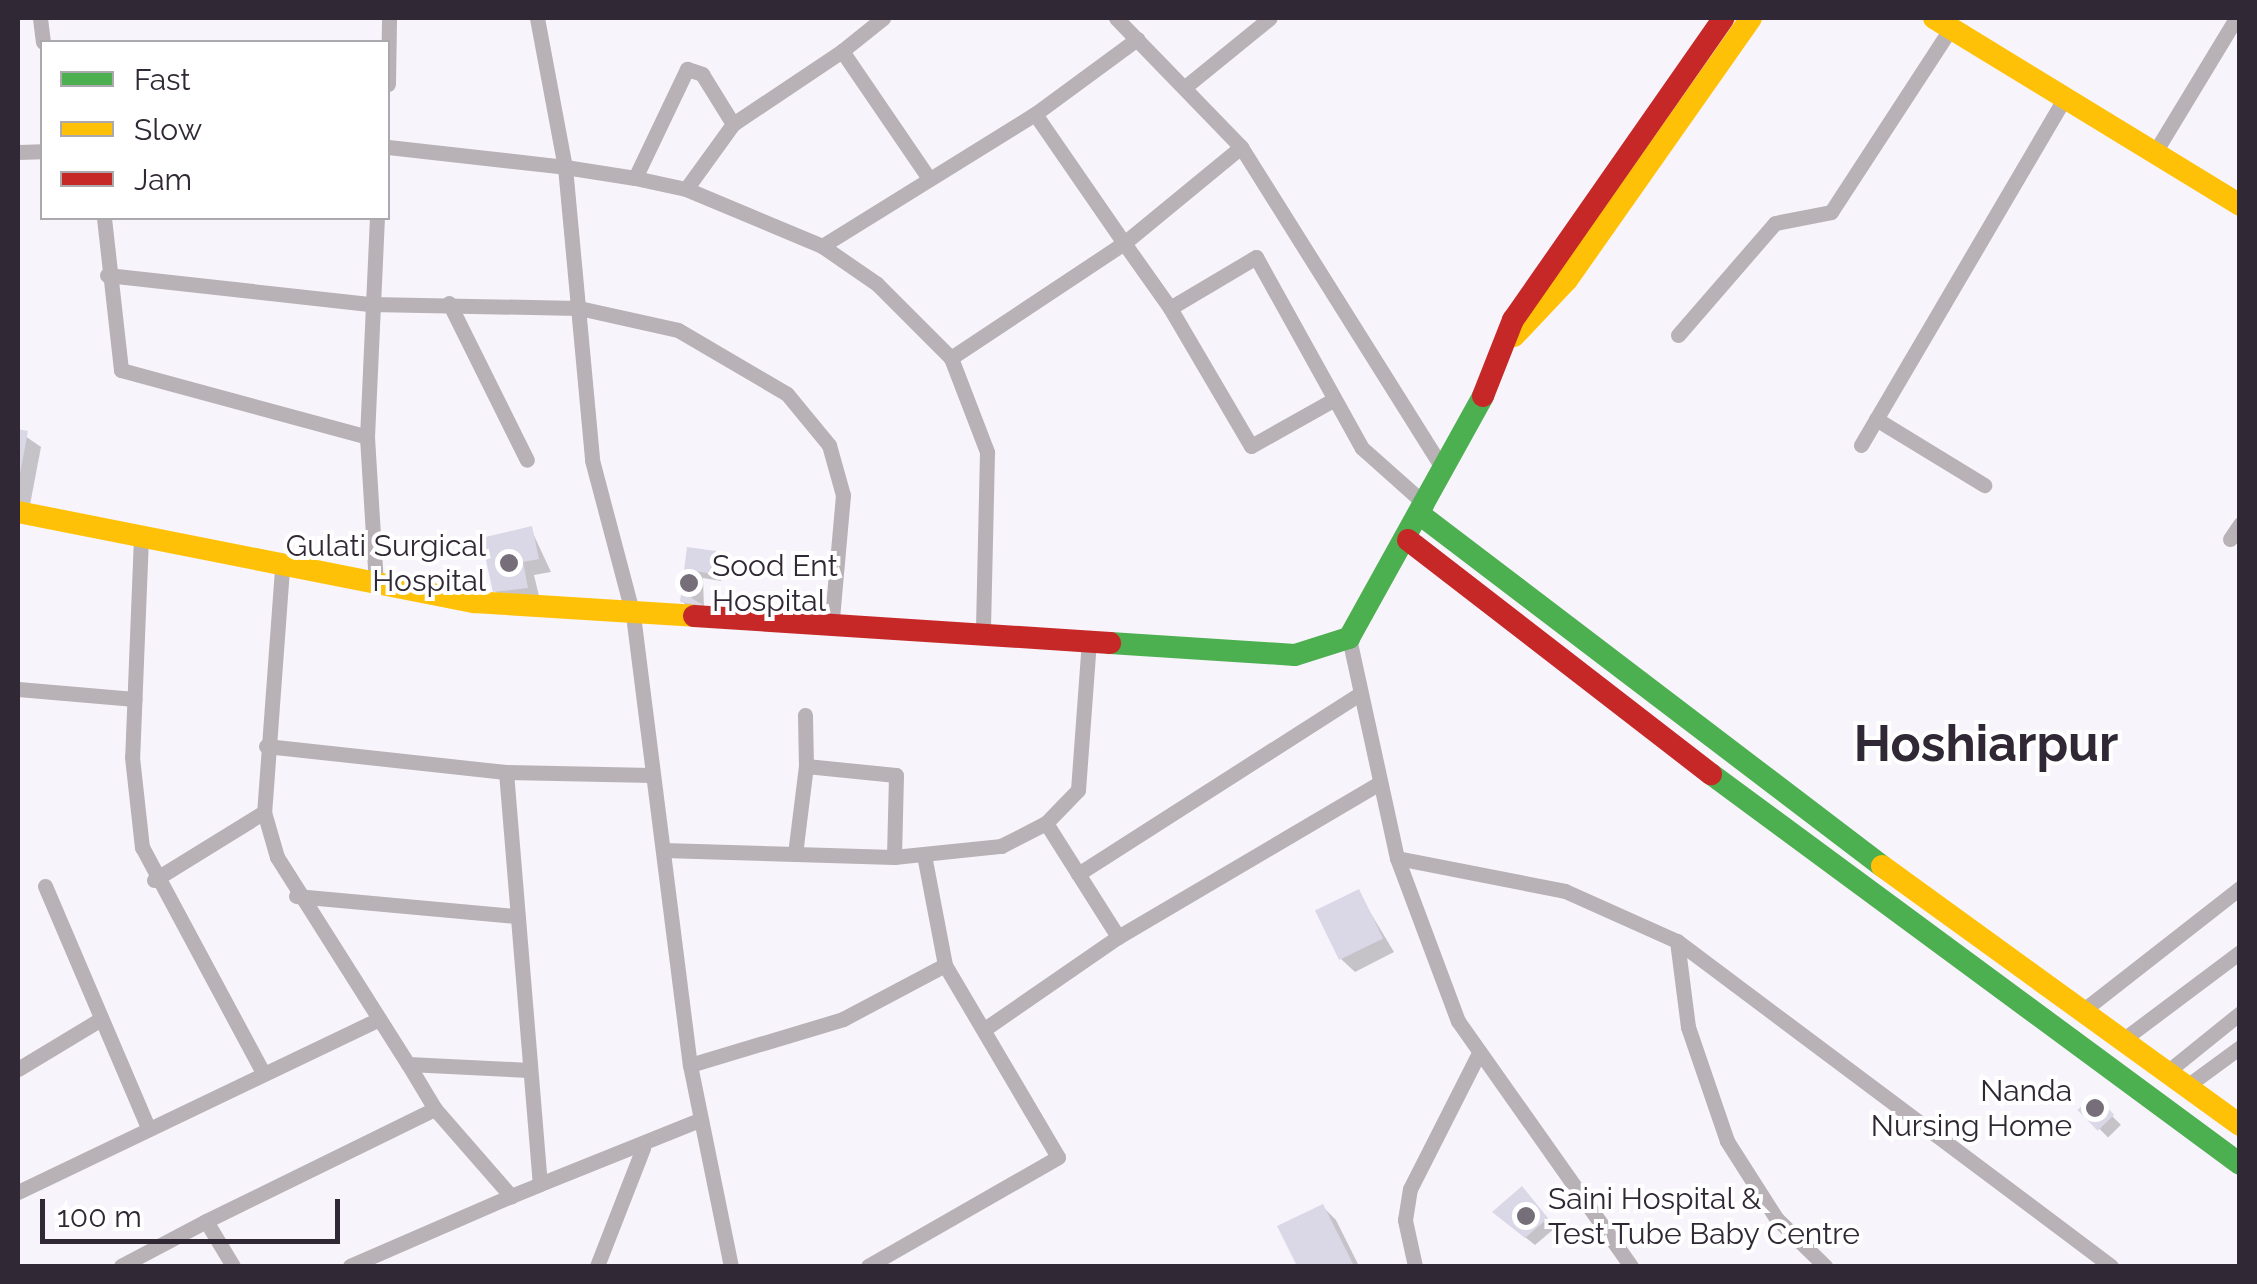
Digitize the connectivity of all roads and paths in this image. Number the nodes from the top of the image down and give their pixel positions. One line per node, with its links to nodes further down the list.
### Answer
1 (537, 18): 18 (street)
2 (882, 18): 10 (street)
3 (1116, 18): 9 (street)
4 (1270, 18): 11 (street)
5 (1724, 18): 33 (main road)
6 (1751, 18): 33 (main road)
7 (2234, 20): 17 (street)
8 (1943, 23): 12 (main road); 32 (street)
9 (1137, 40): 11 (street); 13 (street)
10 (842, 52): 14 (street); 19 (street)
11 (1185, 87): 16 (street)
12 (2066, 96): 17 (main road); 36 (street)
13 (1035, 114): 19 (street); 25 (street)
14 (732, 124): 20 (street); 21 (street)
15 (390, 146): 18 (street)
16 (1242, 147): 25 (street); 40 (street)
17 (2155, 152): 22 (main road)
18 (565, 167): 20 (street); 30 (street)
19 (928, 177): 26 (street)
20 (635, 178): 21 (street)
21 (686, 190): 26 (street)
22 (2240, 205)
23 (104, 220): 27 (street)
24 (377, 220): 29 (street)
25 (1124, 243): 31 (street); 34 (street)
26 (822, 246): 34 (street)
27 (108, 275): 29 (street); 37 (street)
28 (449, 303): 29 (street); 30 (street); 39 (street)
29 (371, 304): 37 (street)
30 (579, 308): 50 (street); 51 (street)
31 (1170, 308): 35 (street); 35 (street)
32 (1678, 335)
33 (1514, 336): 40 (main road)
34 (951, 358): 53 (street)
35 (1333, 400): 42 (street)
36 (1876, 419): 38 (street); 41 (street)
37 (367, 437): 49 (street)
38 (1861, 444)
39 (527, 460)
40 (1444, 470): 42 (main road)
41 (1984, 485)
42 (1424, 511): 47 (main road); 52 (main road)
43 (18, 512): 45 (main road)
44 (2240, 524): 46 (street)
45 (141, 537): 48 (main road); 59 (street)
46 (2230, 539)
47 (1408, 540): 54 (main road); 56 (main road)
48 (282, 569): 49 (main road); 61 (street)
49 (376, 584): 50 (main road)
50 (633, 614): 51 (main road); 64 (street)
51 (832, 619): 53 (main road)
52 (1556, 623): 56 (main road); 83 (main road)
53 (982, 629): 55 (main road)
54 (1349, 638): 55 (main road); 58 (street)
55 (1089, 639): 67 (street)
56 (1540, 645): 103 (main road)
57 (18, 689): 59 (street)
58 (1356, 696): 65 (street); 73 (street)
59 (135, 699): 74 (street)
60 (805, 715): 62 (street)
61 (266, 746): 63 (street); 66 (street)
62 (806, 766): 69 (street); 70 (street)
63 (506, 772): 64 (street); 78 (street)
64 (652, 775): 68 (street)
65 (1378, 784): 71 (street); 79 (street)
66 (264, 812): 74 (street); 77 (street)
67 (1046, 823): 72 (street); 73 (street)
68 (663, 850): 69 (street); 92 (street)
69 (794, 854): 70 (street)
70 (894, 857): 72 (street)
71 (1397, 858): 80 (street); 90 (street)
72 (925, 860): 82 (street)
73 (1078, 874): 79 (street)
74 (154, 880): 96 (street)
75 (45, 886): 86 (street)
76 (2240, 888): 83 (street)
77 (296, 896): 78 (street); 85 (street)
78 (517, 916): 94 (street)
79 (1118, 937): 87 (street)
80 (1677, 941): 116 (street); 117 (street)
81 (2240, 952): 88 (street)
82 (945, 966): 87 (street); 92 (street)
83 (2084, 1009): 88 (main road)
84 (2240, 1013): 95 (street)
85 (375, 1021): 91 (street); 96 (street)
86 (96, 1022): 93 (street); 101 (street)
87 (986, 1028): 113 (street)
88 (2124, 1039): 95 (main road)
89 (2240, 1046): 97 (street)
90 (1478, 1055): 114 (street); 115 (street)
91 (408, 1064): 94 (street); 98 (street)
92 (690, 1065): 99 (street)
93 (18, 1069)
94 (530, 1070): 104 (street)
95 (2167, 1072): 97 (main road)
96 (262, 1073): 101 (street)
97 (2187, 1086): 100 (main road)
98 (435, 1110): 106 (street); 107 (street)
99 (699, 1120): 102 (street); 112 (street)
100 (2240, 1125)
101 (148, 1127): 105 (street)
102 (642, 1148): 104 (street); 111 (street)
103 (2240, 1164)
104 (540, 1184): 106 (street)
105 (18, 1192)
106 (512, 1196): 110 (street)
107 (206, 1222): 108 (street); 109 (street)
108 (121, 1266)
109 (233, 1266)
110 (350, 1266)
111 (598, 1266)
112 (730, 1266)
113 (868, 1266)
114 (1415, 1266)
115 (1631, 1266)
116 (1825, 1266)
117 (2111, 1266)

